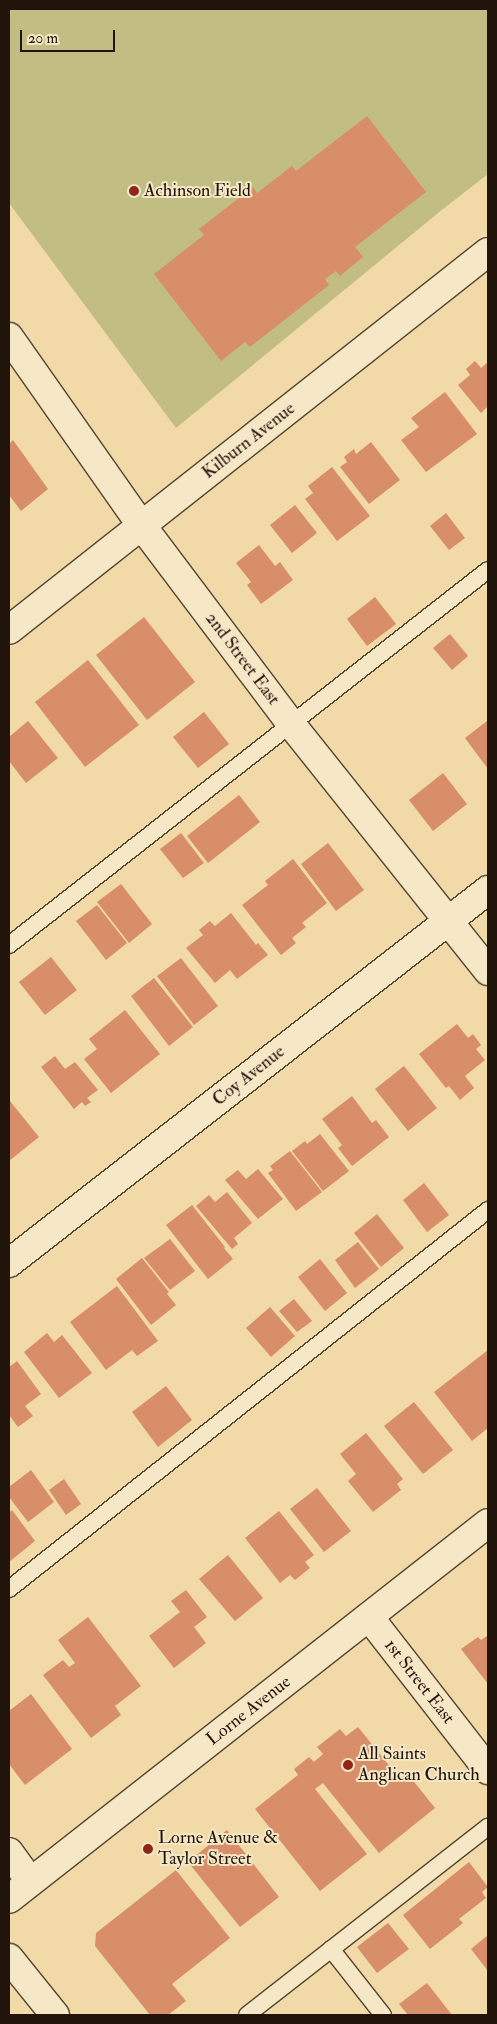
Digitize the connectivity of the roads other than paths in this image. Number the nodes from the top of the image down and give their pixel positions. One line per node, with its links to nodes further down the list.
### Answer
1 (488, 252): 3 (street, Kilburn Avenue)
2 (9, 337): 3 (street, 2nd Street East)
3 (142, 526): 5 (street, Kilburn Avenue); 6 (street, 2nd Street East)
4 (488, 570): 6 (lane)
5 (9, 630)
6 (291, 724): 8 (street, 2nd Street East); 9 (lane)
7 (488, 890): 8 (street, Coy Avenue)
8 (449, 920): 10 (street, 2nd Street East); 12 (street, Coy Avenue)
9 (9, 945)
10 (488, 970)
11 (488, 1210): 14 (lane)
12 (9, 1263)
13 (488, 1523): 15 (street, Lorne Avenue)
14 (9, 1588)
15 (369, 1617): 16 (street, 1st Street East); 19 (street, Lorne Avenue)
16 (488, 1770)
17 (488, 1827): 21 (lane)
18 (9, 1852): 19 (street)
19 (30, 1881): 20 (street, Lorne Avenue)
20 (9, 1899)
21 (331, 1949): 24 (lane); 25 (lane)
22 (9, 1958): 23 (street)
23 (55, 2015)
24 (247, 2015)
25 (383, 2015)

